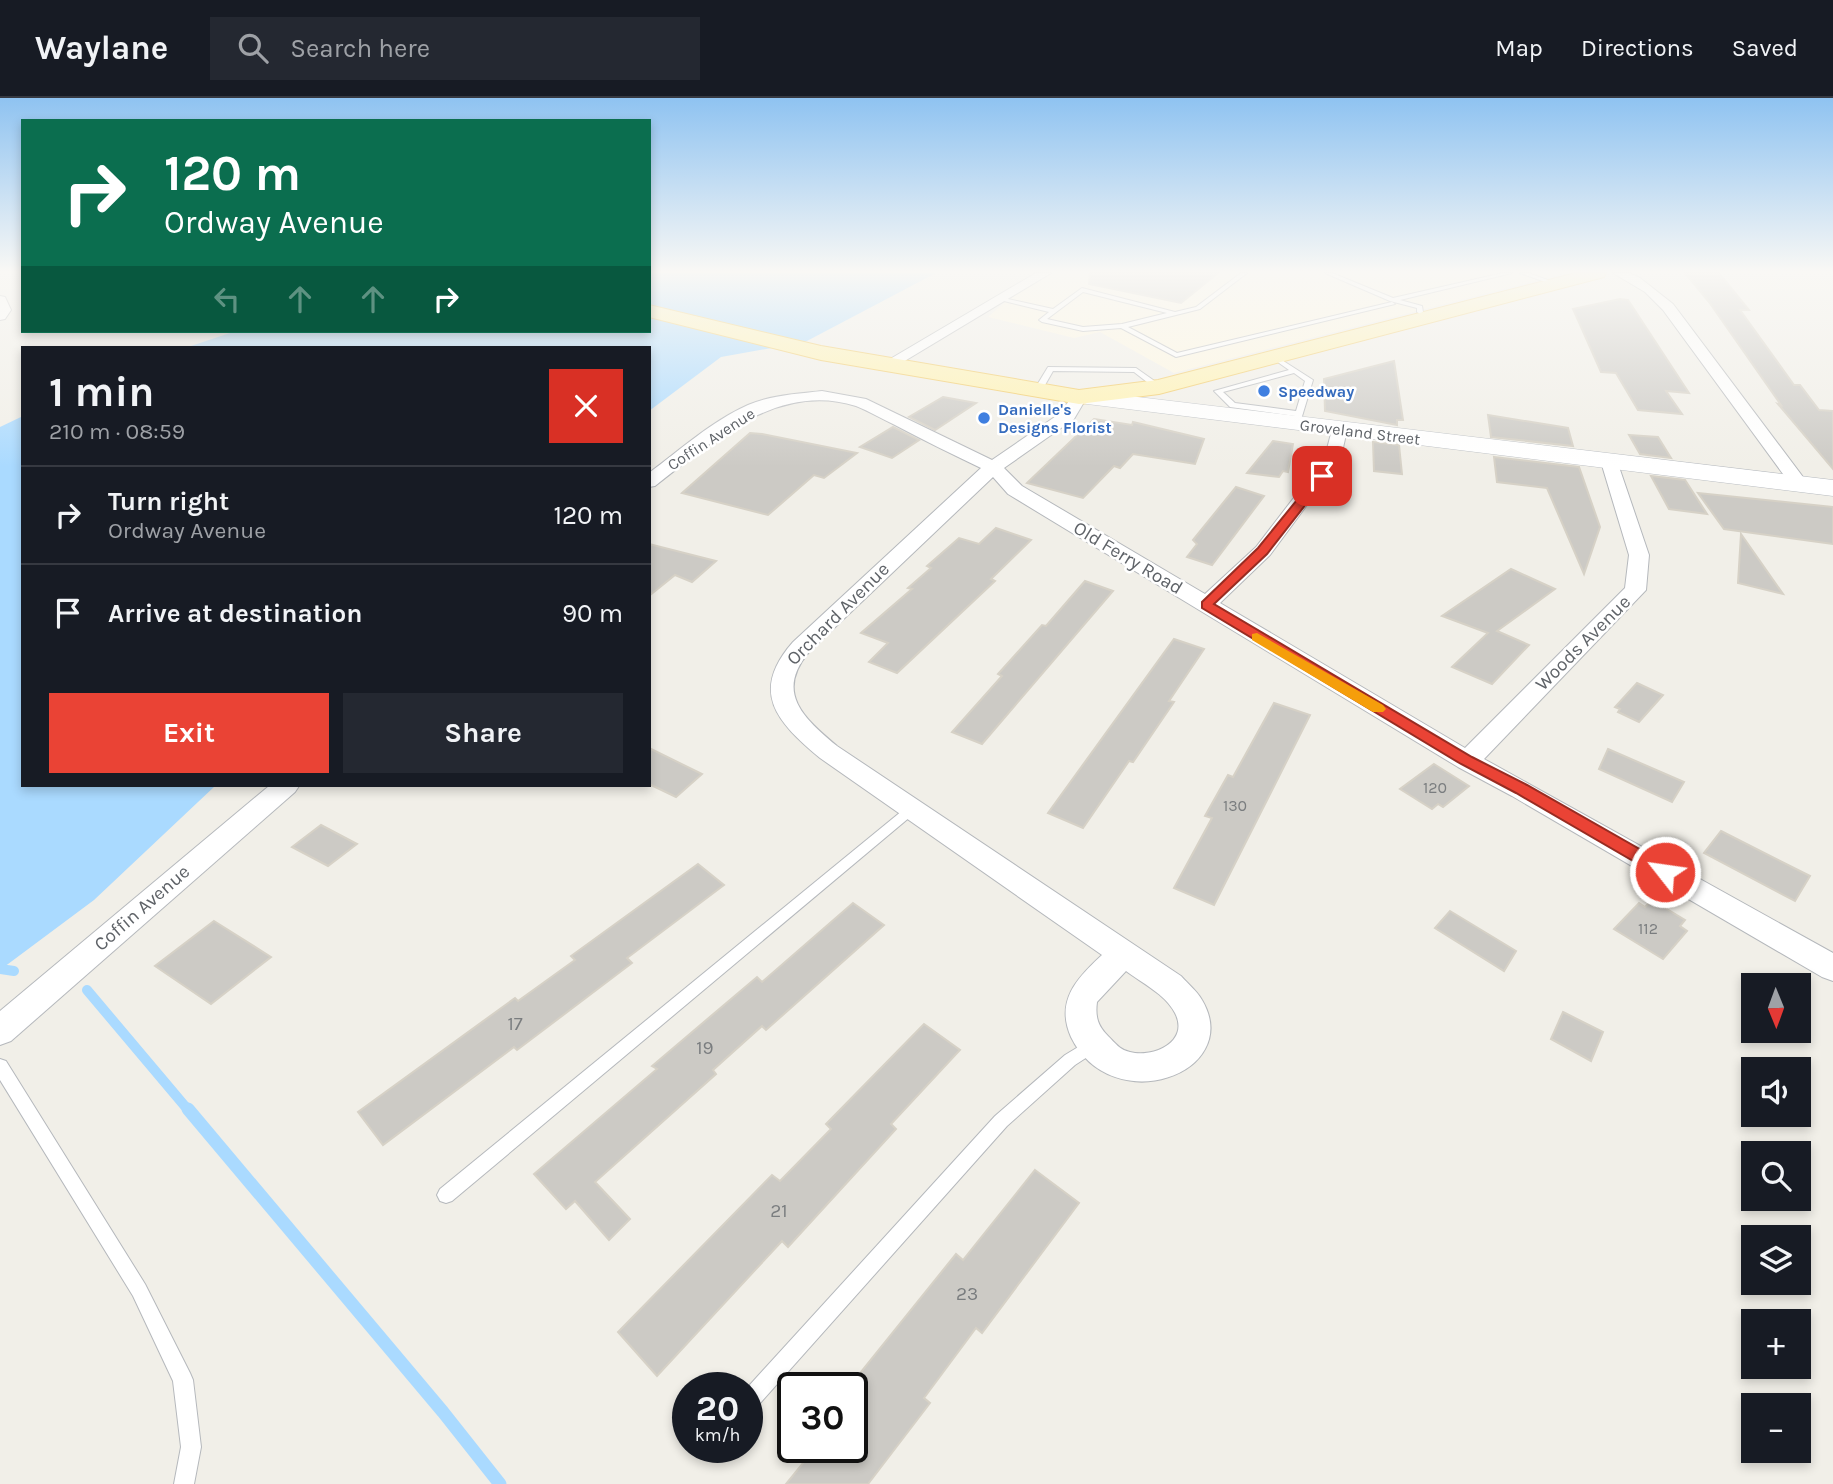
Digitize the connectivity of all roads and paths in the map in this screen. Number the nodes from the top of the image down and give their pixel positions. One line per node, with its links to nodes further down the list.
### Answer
1 (758, 338): 8 (main road, Groveland Street)
2 (934, 338): 8 (street)
3 (1144, 338): 4 (lane)
4 (1247, 338)
5 (1342, 338): 7 (main road)
6 (1692, 338): 19 (street)
7 (1274, 357): 9 (lane); 10 (main road)
8 (888, 365): 11 (main road, Groveland Street)
9 (1295, 371): 14 (lane); 14 (lane)
10 (1159, 387): 11 (lane); 12 (main road)
11 (1038, 390): 12 (main road, Groveland Street)
12 (1079, 397): 14 (main road, Groveland Street); 17 (street, Orchard Avenue)
13 (860, 402): 17 (street, Old Ferry Road); 18 (street, Coffin Avenue)
14 (1298, 419): 15 (main road, Groveland Street)
15 (1339, 429): 16 (main road, Groveland Street); 21 (street)
16 (1610, 462): 19 (main road, Groveland Street); 22 (street, Woods Avenue)
17 (993, 467): 21 (street, Old Ferry Road); 24 (street, Orchard Avenue)
18 (651, 480)
19 (1800, 485): 20 (main road, Groveland Street)
20 (1833, 488)
21 (1206, 605): 22 (street, Old Ferry Road)
22 (1466, 761): 26 (street, Old Ferry Road)
23 (285, 787): 27 (street, Coffin Avenue)
24 (912, 809): 25 (street, Orchard Avenue); 30 (lane)
25 (1124, 953): 28 (street); 28 (street, Orchard Avenue)
26 (1833, 968)
27 (0, 1031)
28 (1093, 1045): 31 (lane)
29 (0, 1066): 32 (lane)
30 (446, 1195)
31 (763, 1385)
32 (184, 1484)

